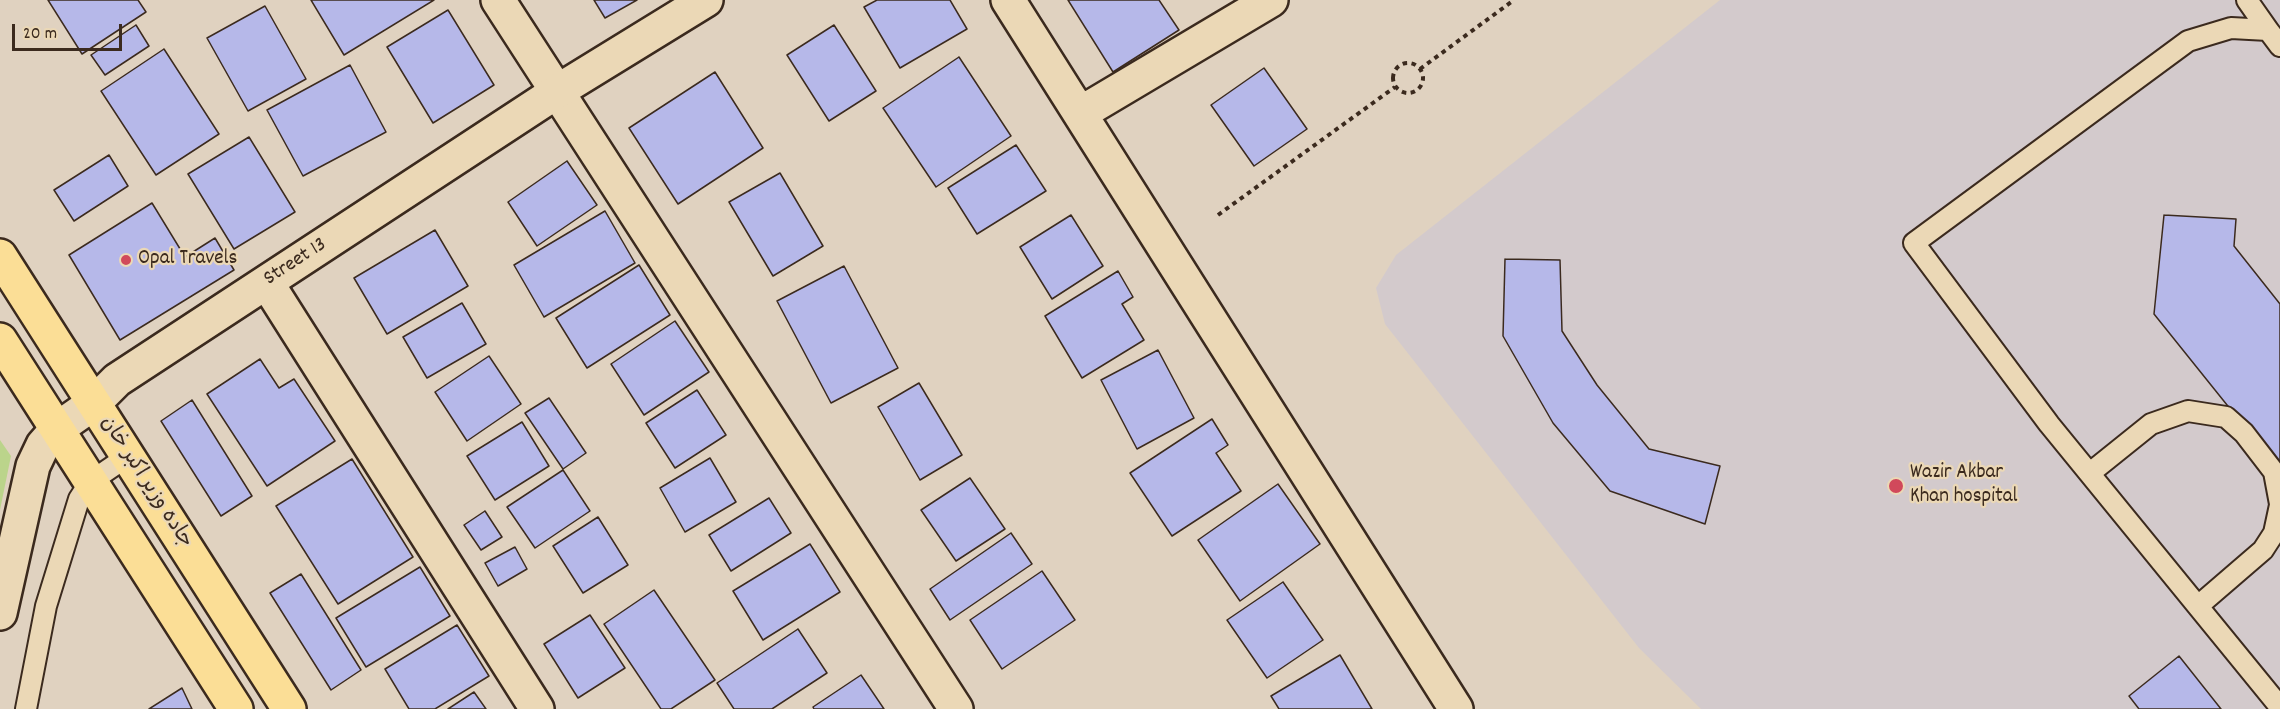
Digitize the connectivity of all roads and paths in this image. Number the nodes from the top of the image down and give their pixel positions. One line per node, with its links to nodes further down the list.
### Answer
1 (498, 0): 11 (street)
2 (706, 0): 11 (street, Street 13)
3 (1008, 0): 12 (street)
4 (1271, 0): 12 (street)
5 (1514, 0): 9 (path)
6 (2247, 0): 7 (lane)
7 (2268, 30): 8 (lane); 20 (lane)
8 (2280, 46)
9 (1420, 69): 10 (path); 10 (path)
10 (1395, 87): 13 (path)
11 (558, 91): 15 (street, Street 13); 30 (street)
12 (1081, 113): 31 (street)
13 (1218, 215)
14 (0, 256): 17 (main road, جاده وزیر اکبر خان)
15 (267, 282): 17 (street, Street 13); 29 (street)
16 (0, 339): 18 (main road)
17 (94, 403): 18 (street, Street 13); 19 (main road, جاده وزیر اکبر خان)
18 (57, 429): 21 (main road); 24 (street, Street 13)
19 (128, 456): 21 (lane); 28 (main road, جاده وزیر اکبر خان)
20 (2090, 473): 22 (lane); 23 (lane)
21 (90, 482): 26 (lane); 27 (main road)
22 (2280, 505): 23 (lane)
23 (2198, 606): 25 (lane)
24 (0, 613)
25 (2280, 707)
26 (26, 709)
27 (236, 709)
28 (289, 709)
29 (537, 709)
30 (956, 709)
31 (1456, 709)

